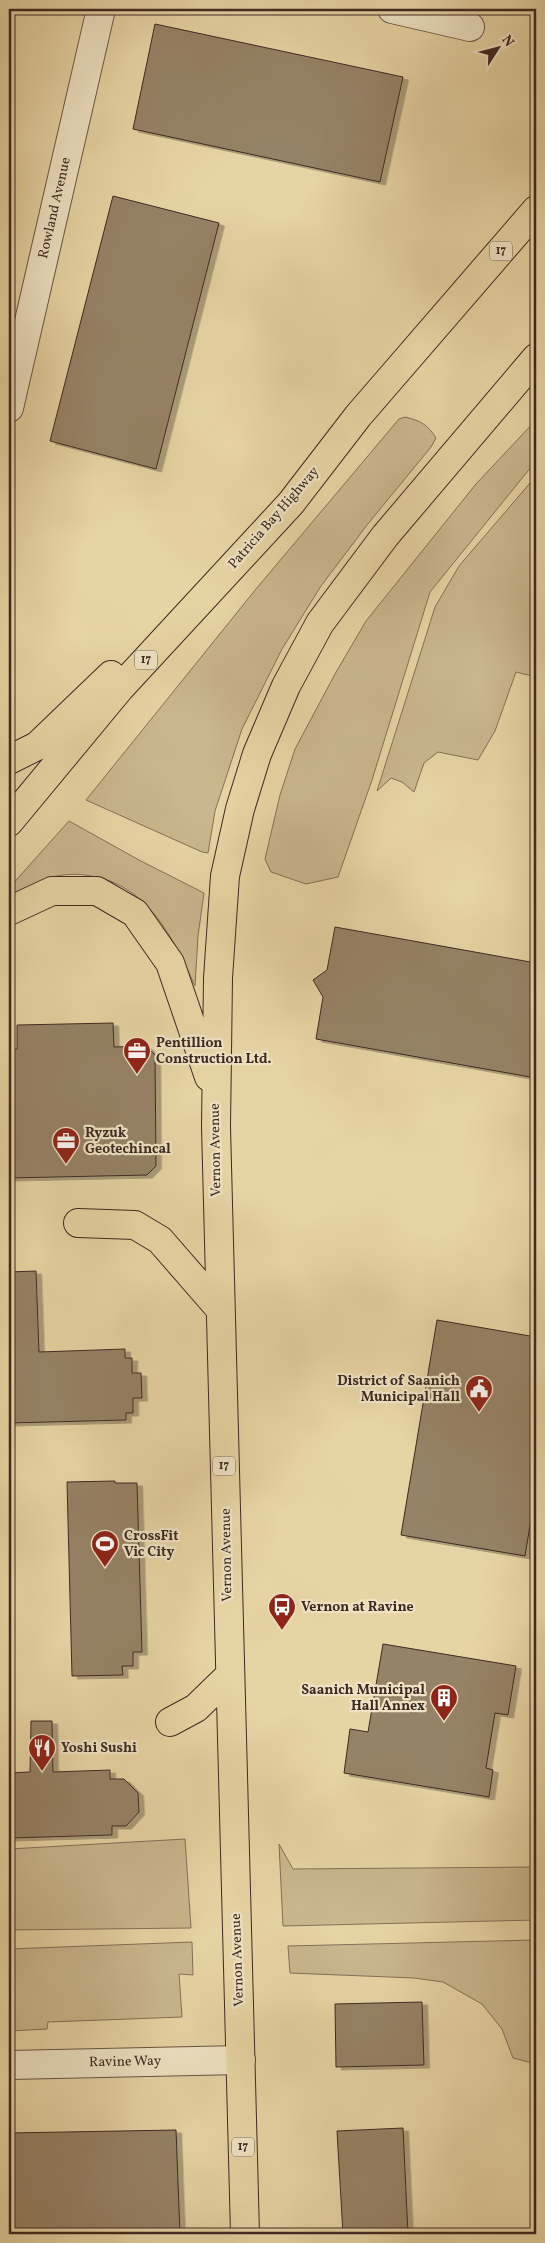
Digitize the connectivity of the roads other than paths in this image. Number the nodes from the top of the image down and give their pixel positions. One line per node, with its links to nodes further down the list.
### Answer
1 (101, 9): 6 (street, Rowland Avenue)
2 (392, 9): 3 (street)
3 (470, 27)
4 (536, 210): 7 (highway, Patricia Bay Highway / 17)
5 (536, 358): 11 (highway, Vernon Avenue / 17)
6 (9, 408)
7 (291, 503): 8 (highway); 9 (highway, Patricia Bay Highway / 17)
8 (9, 760)
9 (9, 822)
10 (9, 911): 11 (highway)
11 (216, 1094): 13 (highway, Vernon Avenue / 17)
12 (78, 1223): 13 (highway)
13 (220, 1309): 14 (highway, Vernon Avenue / 17)
14 (230, 1675): 15 (highway); 16 (highway, Vernon Avenue / 17)
15 (170, 1722)
16 (241, 2060): 17 (street, Ravine Way); 18 (highway, Vernon Avenue / 17)
17 (9, 2066)
18 (245, 2234)

